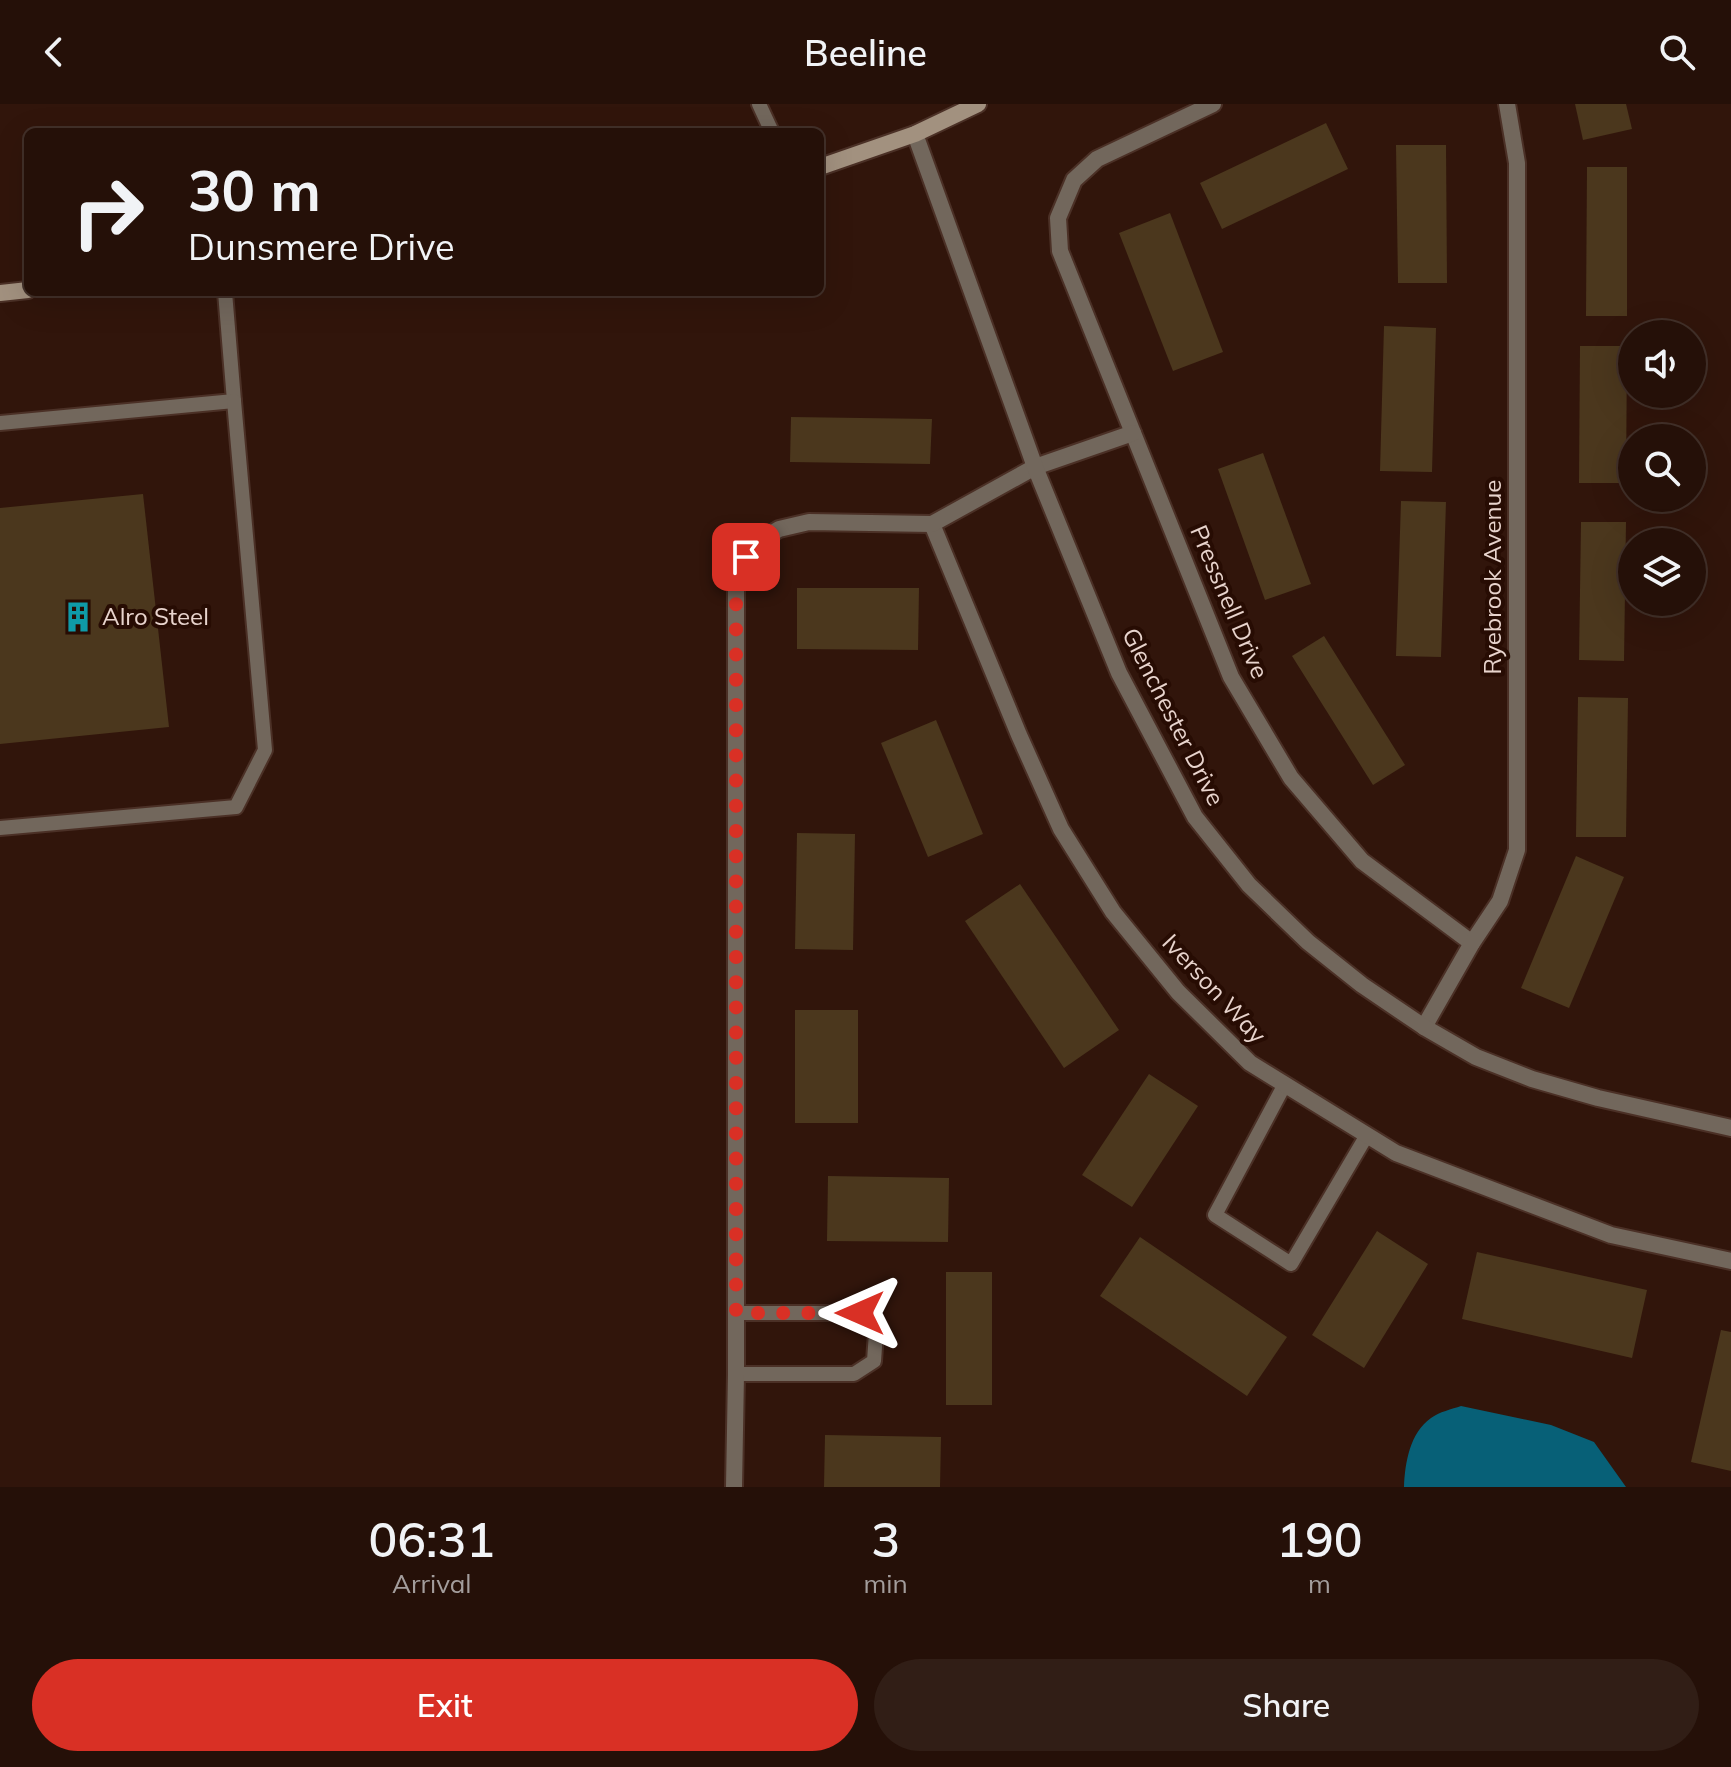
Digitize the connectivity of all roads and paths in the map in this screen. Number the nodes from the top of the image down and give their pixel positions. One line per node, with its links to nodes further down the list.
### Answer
1 (759, 104): 5 (lane)
2 (978, 104): 6 (main road)
3 (1213, 104): 13 (street, Pressnell Drive)
4 (1507, 104): 17 (street, Ryebrook Avenue)
5 (770, 128)
6 (915, 134): 7 (main road); 14 (street, Glenchester Drive)
7 (824, 166)
8 (24, 290): 9 (main road)
9 (0, 293)
10 (225, 296): 11 (lane)
11 (234, 401): 12 (lane); 16 (lane)
12 (0, 423)
13 (1133, 433): 14 (street); 17 (street, Pressnell Drive)
14 (1035, 467): 15 (street); 18 (street, Glenchester Drive)
15 (932, 524): 19 (street, Iverson Way); 23 (street)
16 (0, 828)
17 (1472, 943): 18 (street, Ryebrook Avenue)
18 (1424, 1027): 20 (street, Glenchester Drive)
19 (1285, 1084): 21 (street, Iverson Way); 21 (lane)
20 (1731, 1128)
21 (1367, 1135): 22 (street, Iverson Way)
22 (1731, 1261)
23 (736, 1313): 24 (street); 24 (lane)
24 (736, 1374): 25 (street)
25 (734, 1487)

